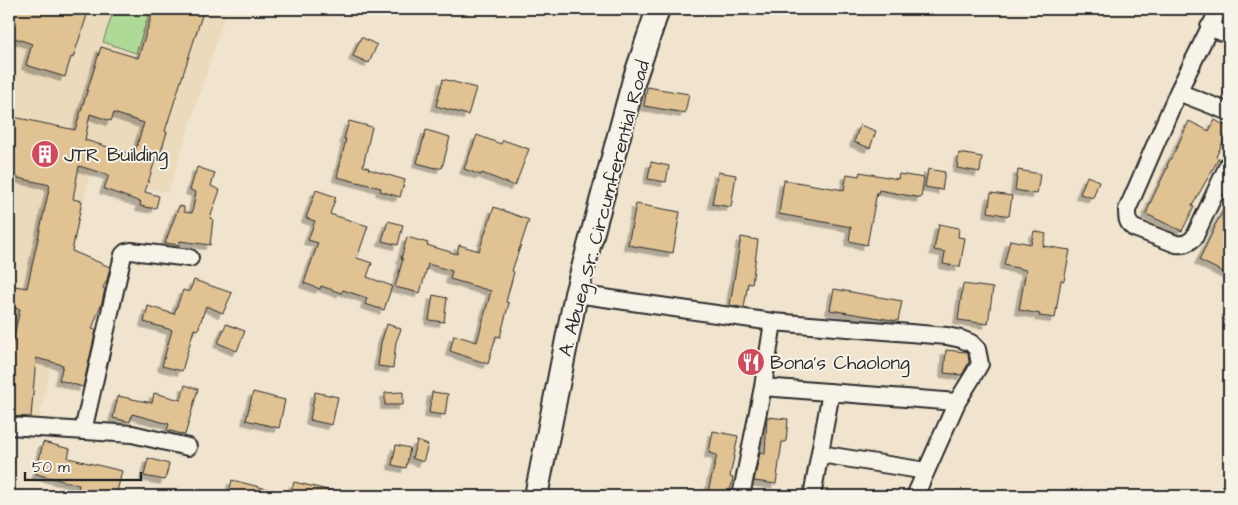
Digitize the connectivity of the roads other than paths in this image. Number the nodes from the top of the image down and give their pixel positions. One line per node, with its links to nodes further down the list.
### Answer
1 (658, 9): 9 (street, A. Abueg Sr. Circumferential Road)
2 (1219, 9): 3 (street)
3 (1209, 28): 4 (street); 5 (street)
4 (1229, 35)
5 (1178, 92): 6 (street); 7 (street)
6 (1229, 112)
7 (1229, 163)
8 (190, 258): 15 (street)
9 (576, 294): 10 (street); 19 (street, A. Abueg Sr. Circumferential Road)
10 (773, 322): 11 (street); 13 (street)
11 (763, 387): 12 (street); 20 (street)
12 (830, 392): 13 (street); 17 (street)
13 (957, 402): 18 (street)
14 (9, 426): 15 (street)
15 (83, 431): 16 (street)
16 (188, 447)
17 (820, 454): 18 (street); 21 (street)
18 (926, 471): 22 (street)
19 (536, 496)
20 (741, 496)
21 (812, 496)
22 (914, 496)

